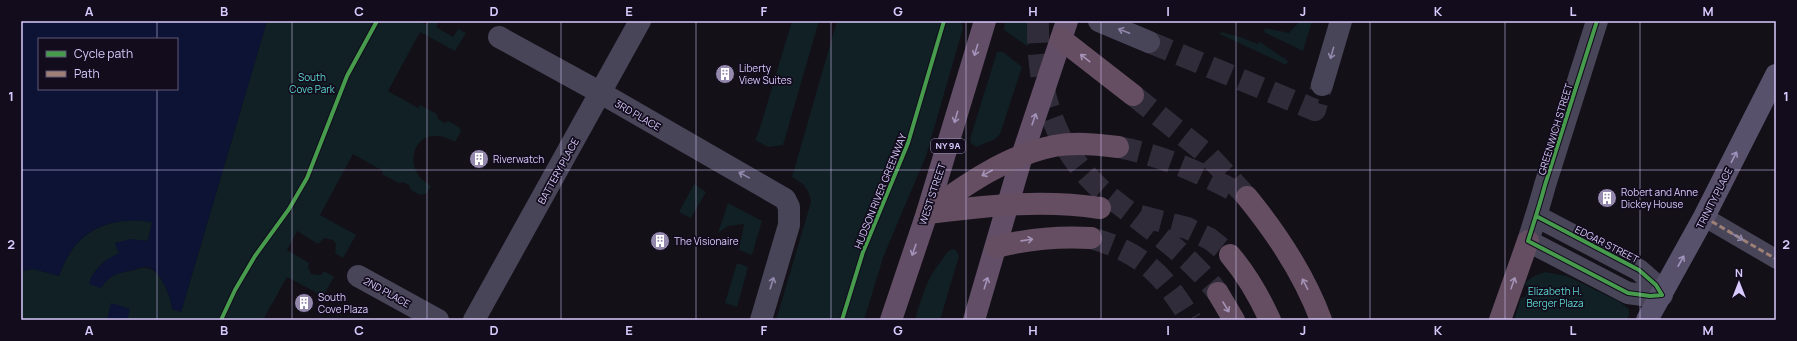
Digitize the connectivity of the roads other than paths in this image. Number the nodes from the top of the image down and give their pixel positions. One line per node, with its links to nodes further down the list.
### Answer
1 (640, 21): 11 (street, BATTERY PLACE)
2 (985, 21): 18 (highway, WEST STREET / NY 9A, one-way to 18)
3 (1099, 21): 8 (street, one-way to 3)
4 (1342, 21): 10 (street, one-way to 10)
5 (1597, 21): 19 (street, GREENWICH STREET)
6 (1064, 30): 12 (highway, one-way to 6); 14 (highway, one-way to 6)
7 (498, 37): 11 (street, 3RD PLACE)
8 (1149, 42)
9 (1776, 75): 20 (main road, TRINITY PLACE, one-way to 9)
10 (1322, 85)
11 (601, 93): 30 (street, BATTERY PLACE); 31 (street, 3RD PLACE, one-way to 11)
12 (1133, 95)
13 (1118, 147): 14 (highway)
14 (1022, 156): 16 (highway); 18 (highway, one-way to 18)
15 (1247, 197): 36 (highway, one-way to 15)
16 (1009, 204): 17 (highway); 18 (highway); 23 (highway)
17 (1100, 208)
18 (927, 213): 32 (highway, WEST STREET / NY 9A, one-way to 32)
19 (1536, 216): 22 (street, GREENWICH STREET); 28 (street, EDGAR STREET)
20 (1704, 217): 25 (street, one-way to 25); 28 (main road, TRINITY PLACE, one-way to 20)
21 (1091, 238): 23 (highway, one-way to 21)
22 (1528, 241): 28 (street); 37 (highway, one-way to 22)
23 (996, 246): 33 (highway, one-way to 23)
24 (1230, 255): 35 (highway)
25 (1776, 259)
26 (358, 276): 29 (street, 2ND PLACE)
27 (1218, 293): 34 (highway, one-way to 34)
28 (1662, 294): 38 (main road, TRINITY PLACE)
29 (438, 320)
30 (474, 320)
31 (761, 320)
32 (891, 320)
33 (974, 320)
34 (1234, 320)
35 (1270, 320)
36 (1321, 320)
37 (1500, 320)
38 (1648, 320)

